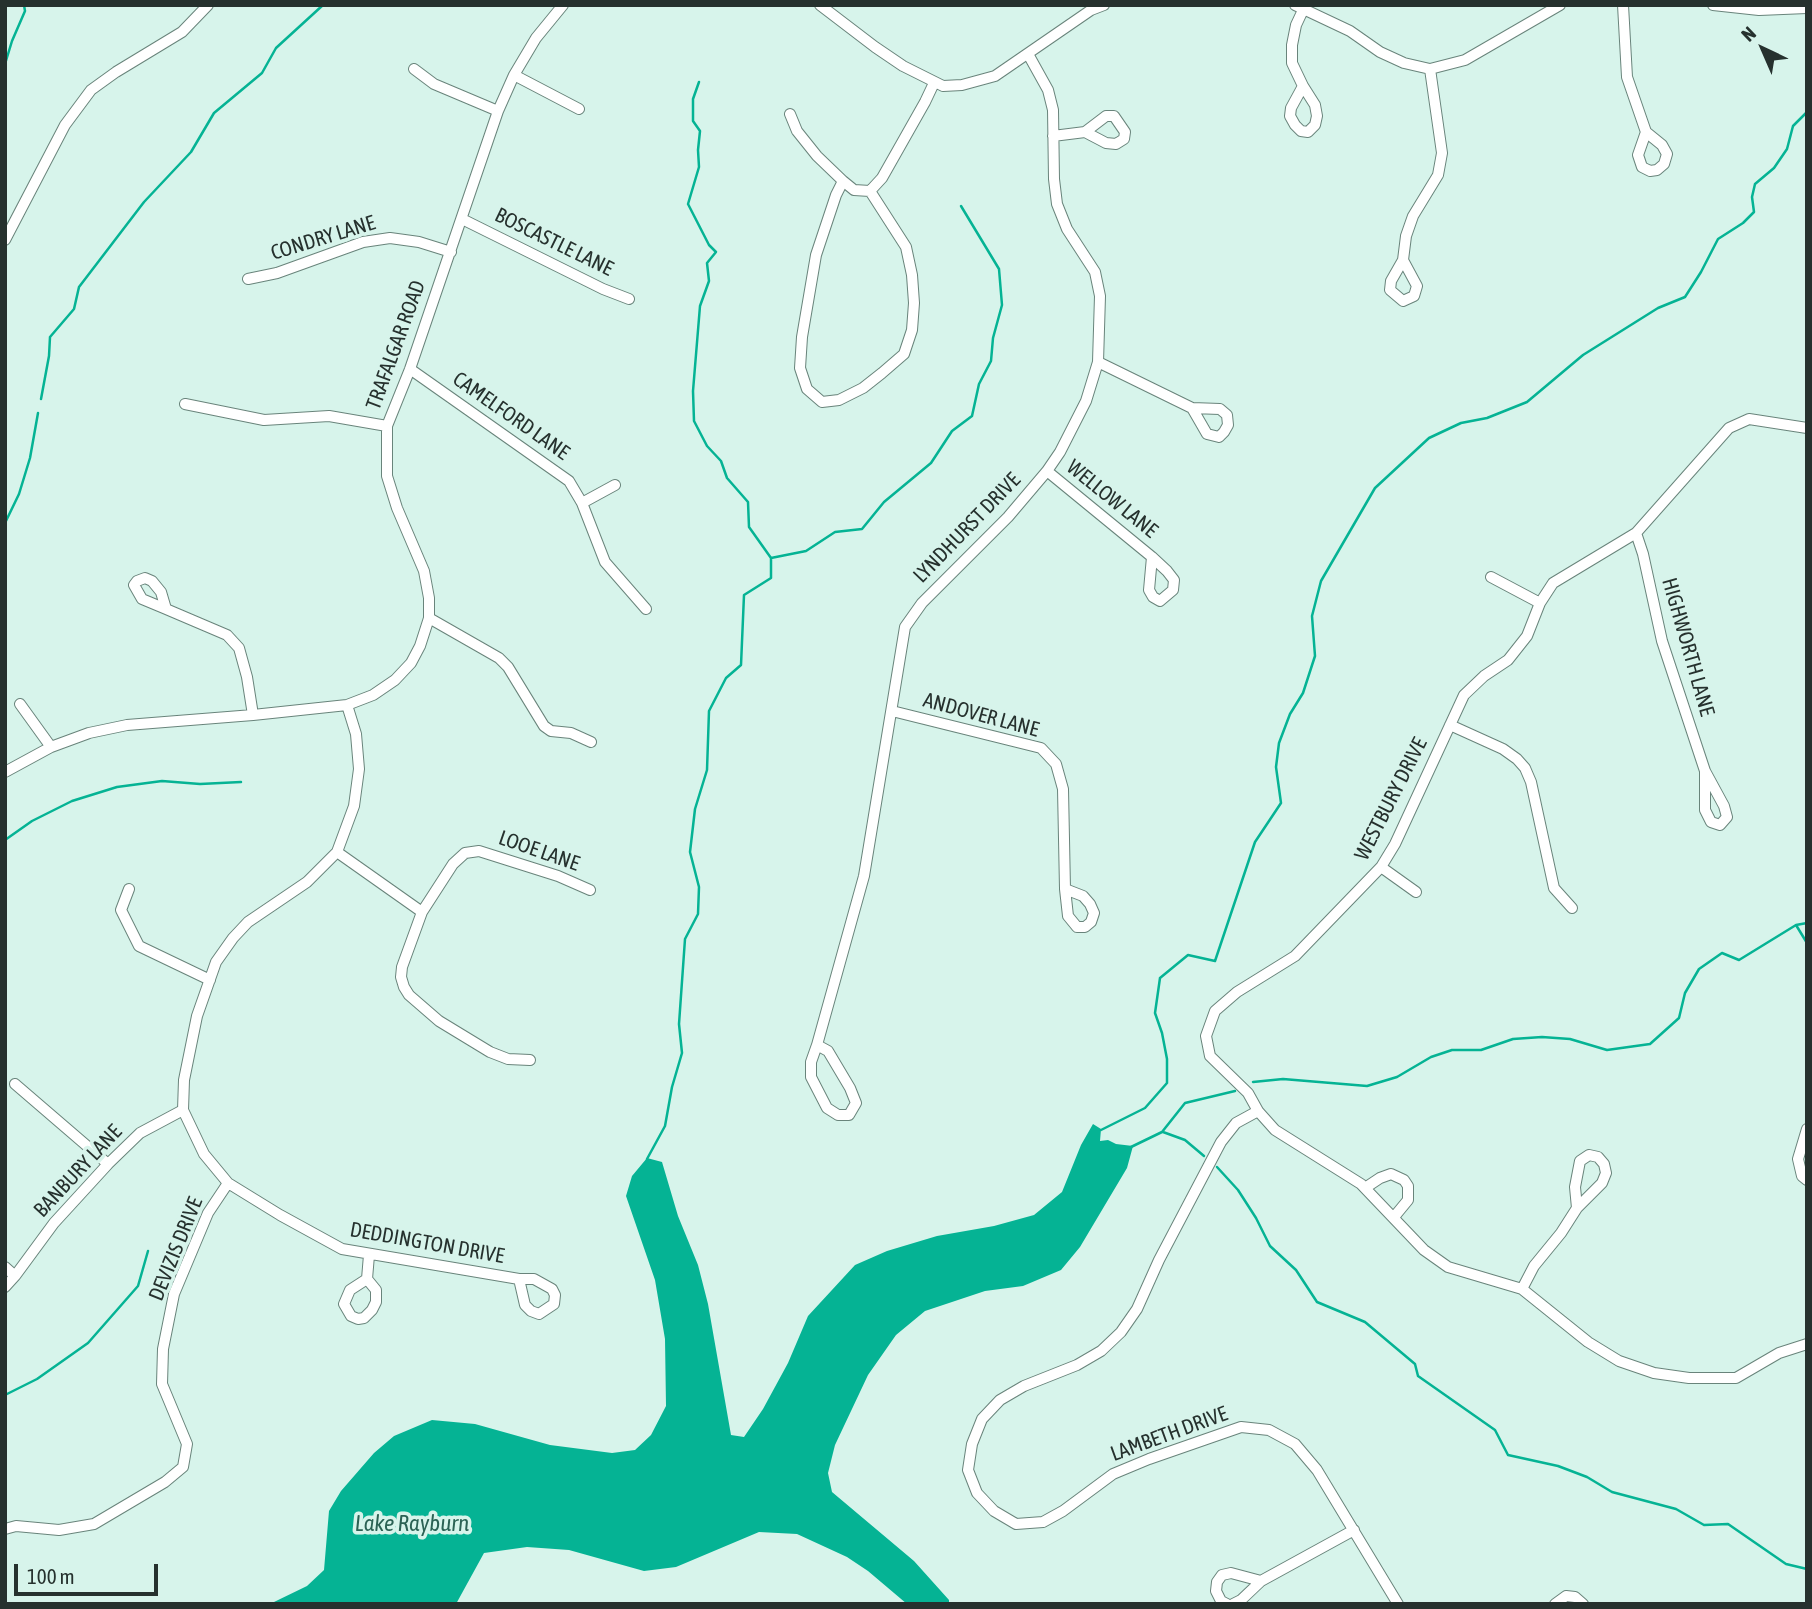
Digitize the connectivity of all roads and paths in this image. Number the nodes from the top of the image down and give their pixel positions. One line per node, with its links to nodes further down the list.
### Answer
1 (208, 5): 27 (street)
2 (563, 5): 15 (street, TRAFALGAR ROAD)
3 (820, 5): 16 (street)
4 (1104, 5): 9 (street)
5 (1560, 5): 11 (street)
6 (1623, 5): 22 (street)
7 (1713, 5): 10 (street)
8 (1300, 7): 14 (street); 17 (street)
9 (1090, 8): 12 (street)
10 (1807, 8)
11 (1543, 9): 14 (street)
12 (1028, 54): 16 (street); 23 (street, LYNDHURST DRIVE)
13 (414, 69): 19 (street)
14 (1430, 69): 29 (street)
15 (514, 75): 18 (street); 19 (street, TRAFALGAR ROAD)
16 (934, 83): 25 (street)
17 (1303, 86)
18 (579, 109)
19 (498, 111): 26 (street, TRAFALGAR ROAD)
20 (790, 114): 24 (street)
21 (1085, 131): 23 (street)
22 (1646, 132)
23 (1053, 136): 32 (street, LYNDHURST DRIVE)
24 (843, 181): 25 (street); 25 (street)
25 (870, 191)
26 (462, 219): 28 (street, TRAFALGAR ROAD); 31 (street, BOSCASTLE LANE)
27 (5, 240)
28 (451, 252): 30 (street, CONDRY LANE); 33 (street, TRAFALGAR ROAD)
29 (1404, 260)
30 (248, 279)
31 (629, 299)
32 (1098, 362): 35 (street); 38 (street, LYNDHURST DRIVE)
33 (410, 369): 36 (street, TRAFALGAR ROAD); 40 (street, CAMELFORD LANE)
34 (185, 404): 36 (street)
35 (1192, 408)
36 (387, 426): 47 (street, TRAFALGAR ROAD)
37 (1807, 428): 41 (street, WESTBURY DRIVE)
38 (1048, 471): 42 (street, WELLOW LANE); 50 (street, LYNDHURST DRIVE)
39 (615, 485): 40 (street)
40 (582, 503): 46 (street, CAMELFORD LANE)
41 (1636, 533): 44 (street, WESTBURY DRIVE); 55 (street, HIGHWORTH LANE)
42 (1152, 557)
43 (1491, 578): 44 (street)
44 (1540, 603): 52 (street, WESTBURY DRIVE)
45 (166, 609): 51 (street)
46 (646, 609)
47 (429, 618): 49 (street, TRAFALGAR ROAD); 53 (street)
48 (20, 704): 54 (street)
49 (347, 705): 51 (street, TRAFALGAR ROAD); 57 (street, DEDDINGTON DRIVE)
50 (892, 712): 60 (street, ANDOVER LANE); 66 (street, LYNDHURST DRIVE)
51 (253, 715): 54 (street, TRAFALGAR ROAD)
52 (1450, 725): 58 (street, WESTBURY DRIVE); 63 (street)
53 (591, 742)
54 (51, 747): 56 (street, TRAFALGAR ROAD)
55 (1705, 771): 55 (street, HIGHWORTH LANE)
56 (5, 772)
57 (337, 852): 64 (street); 65 (street, DEDDINGTON DRIVE)
58 (1381, 867): 62 (street); 70 (street, WESTBURY DRIVE)
59 (129, 889): 65 (street)
60 (1065, 889)
61 (590, 890): 64 (street, LOOE LANE)
62 (1416, 892)
63 (1572, 908)
64 (422, 912): 67 (street)
65 (211, 980): 69 (street, DEDDINGTON DRIVE)
66 (817, 1045): 66 (street, LYNDHURST DRIVE)
67 (530, 1060)
68 (15, 1084): 72 (street)
69 (183, 1110): 72 (street, BANBURY LANE); 74 (street, DEDDINGTON DRIVE)
70 (1258, 1111): 75 (street, WESTBURY DRIVE); 87 (street, LAMBETH DRIVE)
71 (1807, 1129): 73 (street)
72 (108, 1164): 80 (street, BANBURY LANE)
73 (1807, 1180)
74 (228, 1183): 78 (street, DEDDINGTON DRIVE); 86 (street, DEVIZIS DRIVE)
75 (1365, 1188): 77 (street, WESTBURY DRIVE); 77 (street)
76 (1577, 1208): 76 (street); 84 (street)
77 (1394, 1217): 84 (street, WESTBURY DRIVE)
78 (369, 1255): 81 (street); 82 (street, DEDDINGTON DRIVE)
79 (5, 1267): 80 (street)
80 (15, 1276): 83 (street, BANBURY LANE)
81 (367, 1279)
82 (519, 1279)
83 (5, 1287)
84 (1522, 1289): 85 (street, WESTBURY DRIVE)
85 (1807, 1344)
86 (5, 1529)
87 (1354, 1530): 88 (street); 91 (street, LAMBETH DRIVE)
88 (1261, 1581): 89 (street); 90 (street)
89 (1227, 1604)
90 (1233, 1604)
91 (1398, 1604)
92 (1555, 1604): 93 (street)
93 (1583, 1604)

